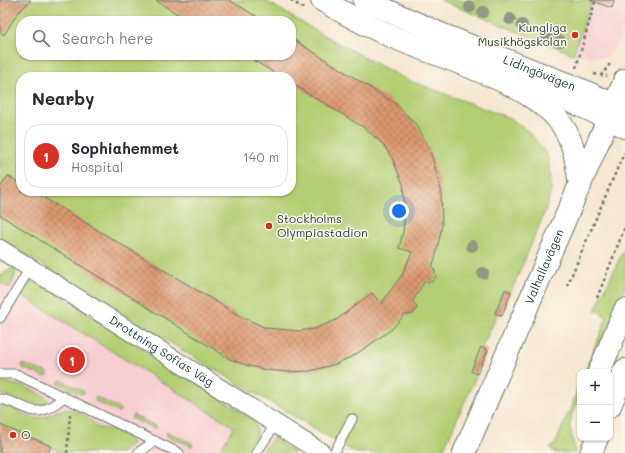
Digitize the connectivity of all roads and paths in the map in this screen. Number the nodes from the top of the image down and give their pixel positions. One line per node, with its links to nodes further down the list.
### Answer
1 (322, 0): 6 (main road, Lidingövägen)
2 (364, 0): 7 (main road, Lidingövägen)
3 (596, 2): 4 (path)
4 (574, 72)
5 (625, 80): 7 (main road, Valhallavägen)
6 (504, 82): 7 (street, Lidingövägen); 9 (main road, Lidingövägen)
7 (618, 116): 9 (main road, Valhallavägen)
8 (624, 153): 13 (path)
9 (580, 186): 35 (main road, Valhallavägen)
10 (625, 227): 14 (path)
11 (2, 255): 12 (street, Drottning Sofias Väg)
12 (30, 268): 16 (lane); 25 (street, Drottning Sofias Väg)
13 (568, 286)
14 (597, 298)
15 (625, 310): 17 (main road)
16 (0, 318)
17 (600, 369)
18 (625, 370): 23 (main road)
19 (0, 374): 20 (lane)
20 (64, 397): 21 (lane); 22 (lane)
21 (0, 399)
22 (73, 402): 26 (lane); 29 (path)
23 (610, 405)
24 (352, 419): 34 (lane)
25 (275, 425): 32 (lane); 33 (street, Drottning Sofias Väg)
26 (155, 441): 30 (lane); 31 (lane)
27 (582, 441): 36 (main road)
28 (596, 441): 37 (main road)
29 (67, 453)
30 (138, 453)
31 (179, 453)
32 (256, 453)
33 (322, 453)
34 (334, 453)
35 (464, 453)
36 (583, 453)
37 (591, 453)

